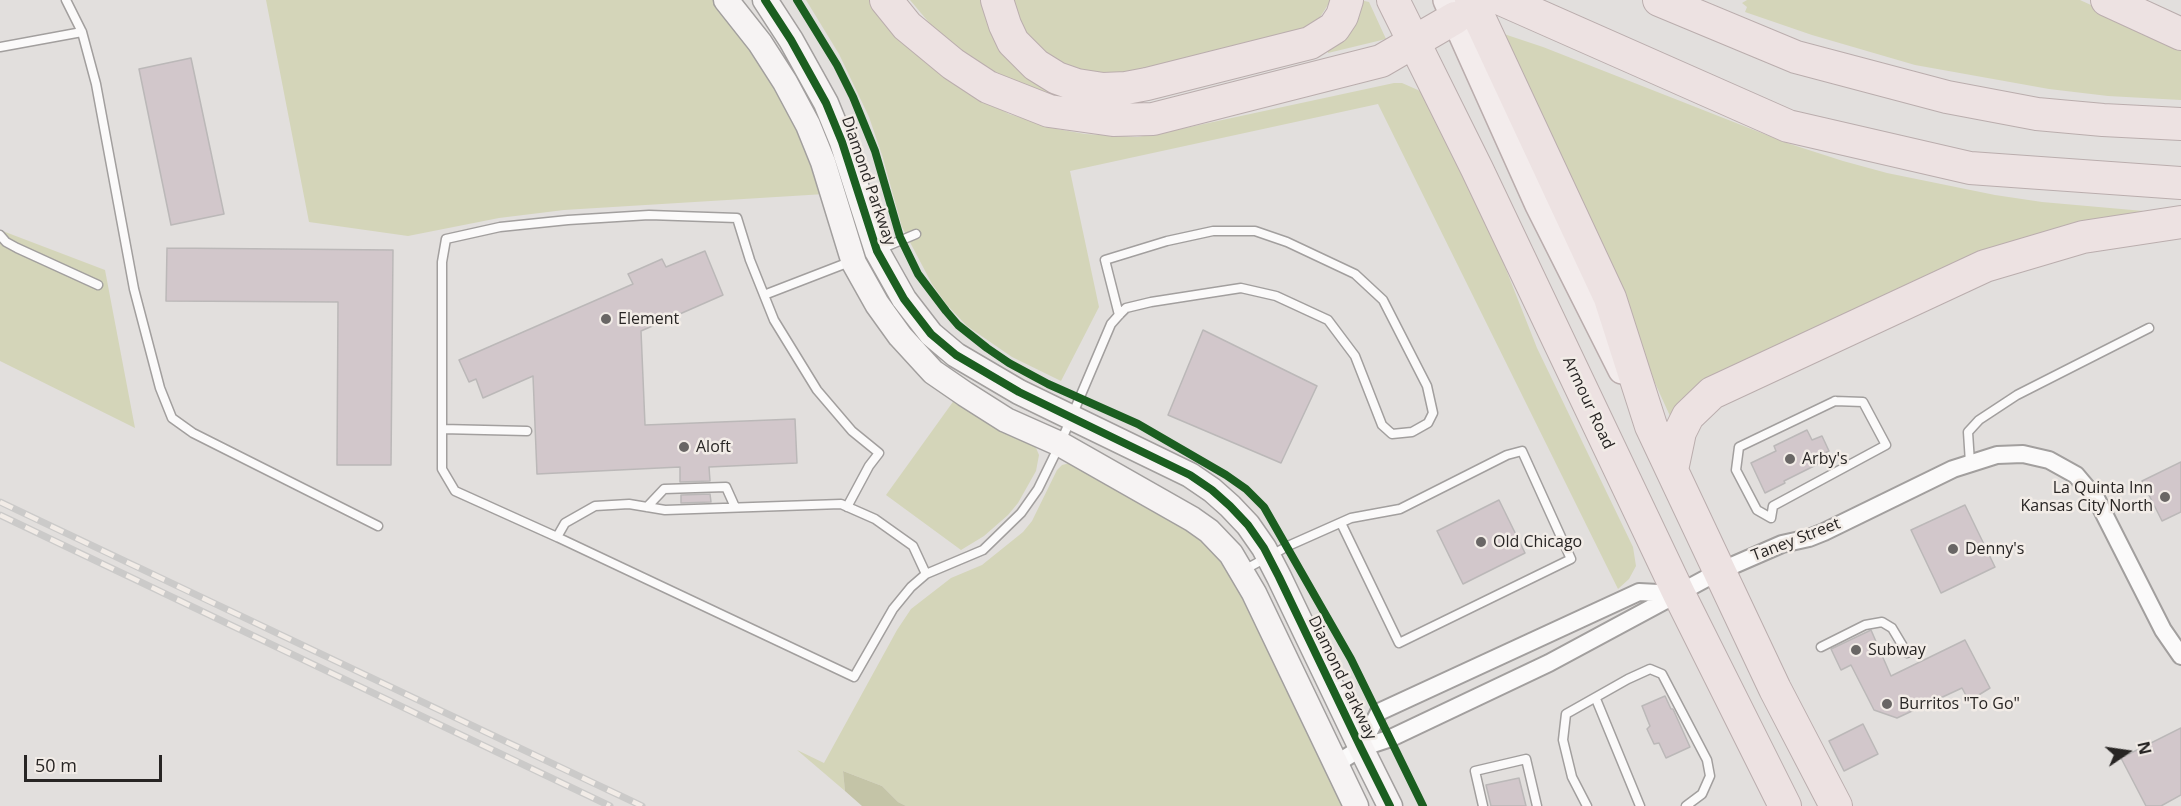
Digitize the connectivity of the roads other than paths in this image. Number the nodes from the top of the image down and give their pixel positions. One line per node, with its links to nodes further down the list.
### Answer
1 (66, 0): 12 (lane)
2 (726, 0): 21 (street, Diamond Parkway)
3 (765, 0): 21 (street, Diamond Parkway)
4 (886, 0): 14 (highway)
5 (997, 0): 6 (highway)
6 (1347, 0)
7 (1393, 0): 14 (highway, Armour Road)
8 (1659, 0): 16 (highway)
9 (2107, 0): 13 (highway)
10 (1506, 2): 17 (highway)
11 (1458, 6): 14 (highway); 31 (highway)
12 (82, 32): 15 (lane); 37 (lane)
13 (2181, 34)
14 (1413, 41): 43 (highway, Armour Road)
15 (0, 47)
16 (2181, 124)
17 (2181, 183)
18 (2181, 222): 31 (highway)
19 (916, 234): 21 (lane)
20 (0, 235): 22 (lane)
21 (865, 255): 23 (lane); 26 (street, Diamond Parkway); 29 (street, Diamond Parkway)
22 (98, 285)
23 (764, 295): 27 (lane); 34 (lane)
24 (1119, 315): 24 (lane); 26 (lane)
25 (2149, 328): 30 (lane)
26 (1071, 418): 29 (lane); 39 (street, Diamond Parkway)
27 (442, 429): 28 (lane); 38 (lane)
28 (527, 431)
29 (1060, 444): 41 (street, Diamond Parkway); 42 (lane)
30 (1970, 463): 40 (street, Taney Street); 46 (street, Taney Street)
31 (1672, 470): 40 (highway)
32 (647, 507): 33 (lane); 33 (lane); 38 (lane)
33 (735, 507): 34 (lane)
34 (847, 507): 42 (lane)
35 (1771, 518): 35 (lane)
36 (1341, 523): 36 (lane); 39 (lane)
37 (378, 526)
38 (557, 537): 42 (lane)
39 (1268, 557): 41 (lane); 48 (street, Diamond Parkway)
40 (1720, 571): 43 (street, Taney Street); 58 (highway)
41 (1241, 572): 49 (street, Diamond Parkway)
42 (926, 574)
43 (1679, 594): 48 (street, Taney Street); 48 (street); 57 (highway, Armour Road)
44 (1821, 647): 45 (lane)
45 (1907, 653)
46 (2181, 656)
47 (1596, 699): 54 (lane); 55 (lane); 56 (lane)
48 (1361, 748): 49 (street, Taney Street); 51 (street, Diamond Parkway)
49 (1336, 764): 50 (street, Diamond Parkway)
50 (1356, 806)
51 (1390, 806)
52 (1483, 806): 53 (lane)
53 (1537, 806)
54 (1587, 806)
55 (1640, 806)
56 (1686, 806)
57 (1785, 806)
58 (1836, 806)

